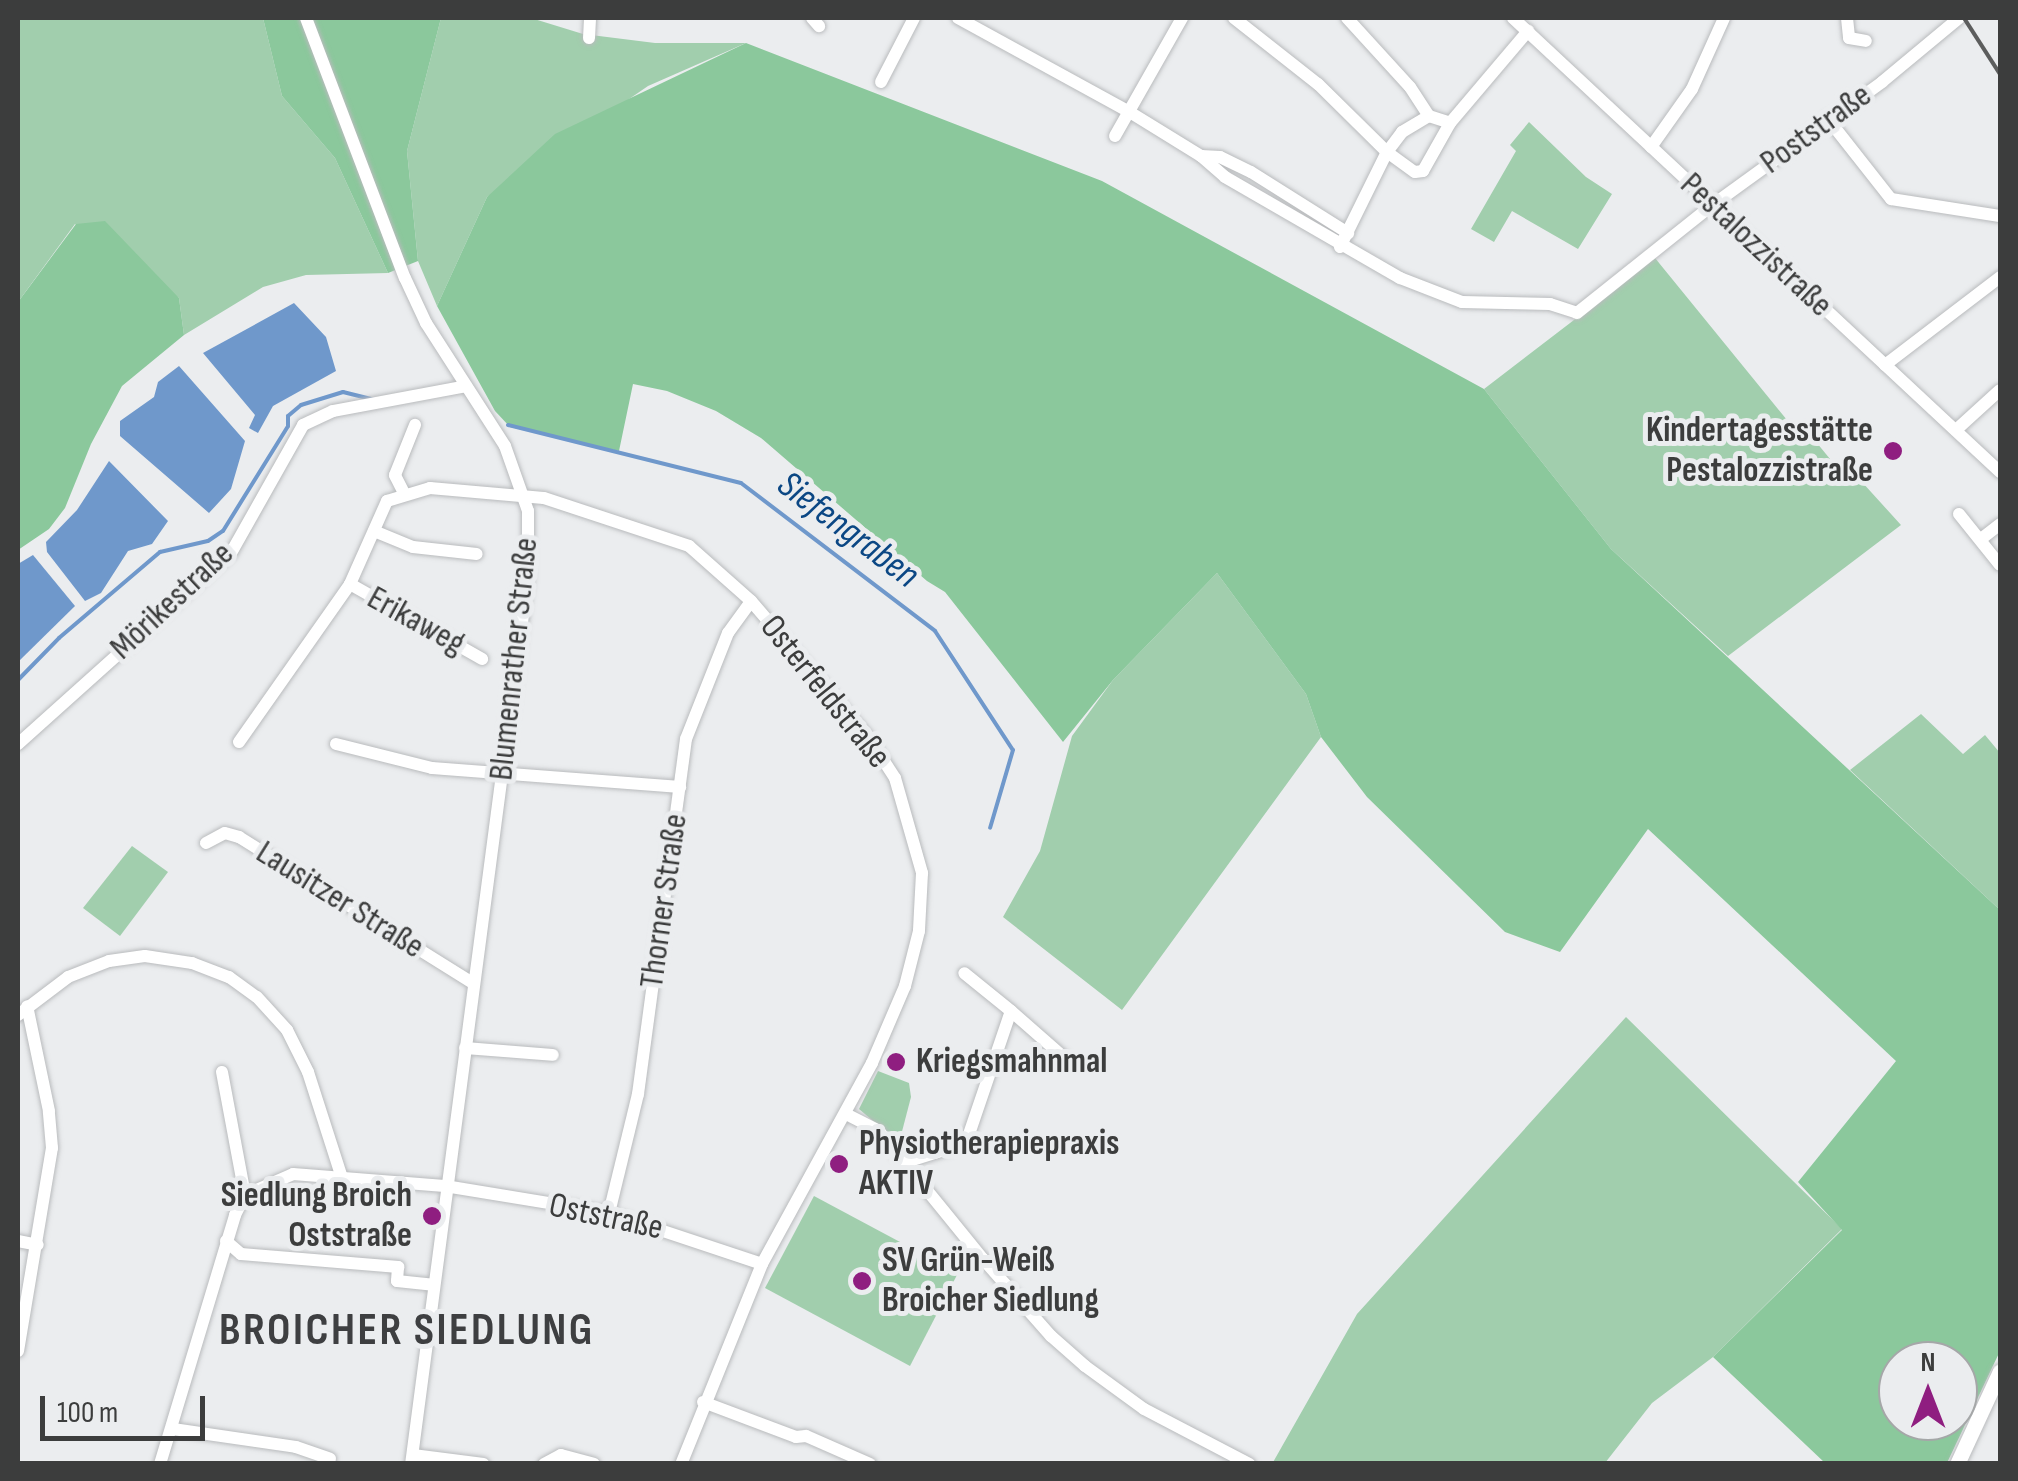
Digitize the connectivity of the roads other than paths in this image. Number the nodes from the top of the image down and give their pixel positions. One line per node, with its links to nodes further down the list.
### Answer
1 (306, 18): 30 (street, Blumenrather Straße)
2 (590, 18): 13 (street)
3 (914, 18): 15 (street)
4 (958, 18): 16 (street)
5 (1182, 18): 16 (street)
6 (1234, 18): 22 (street)
7 (1347, 18): 17 (street)
8 (1513, 18): 12 (street, Pestalozzistraße)
9 (1724, 18): 21 (street)
10 (1847, 18): 14 (street)
11 (1960, 18): 18 (street, Poststraße)
12 (1528, 31): 19 (street); 21 (street, Pestalozzistraße)
13 (589, 38)
14 (1866, 41)
15 (880, 82)
16 (1128, 111): 20 (street); 23 (street)
17 (1430, 116): 19 (street); 22 (street)
18 (1828, 119): 24 (street, Poststraße); 25 (street)
19 (1450, 123): 22 (street)
20 (1115, 136)
21 (1651, 146): 24 (street, Pestalozzistraße)
22 (1387, 152): 26 (street)
23 (1201, 156): 26 (street); 27 (street)
24 (1711, 206): 27 (street, Poststraße); 29 (street, Pestalozzistraße)
25 (2000, 216)
26 (1348, 234): 27 (street)
27 (1340, 247)
28 (2000, 277): 29 (street)
29 (1885, 365): 33 (street, Pestalozzistraße)
30 (466, 386): 36 (street, Blumenrather Straße); 47 (street, Mörikestraße)
31 (2000, 390): 33 (street)
32 (416, 425): 35 (street)
33 (1956, 430): 34 (street, Pestalozzistraße)
34 (2000, 472)
35 (404, 493): 36 (street, Osterfeldstraße); 39 (street)
36 (525, 496): 44 (street, Osterfeldstraße); 49 (street, Blumenrather Straße)
37 (1959, 514): 40 (street)
38 (2000, 524): 40 (street)
39 (374, 531): 41 (street); 43 (street)
40 (1981, 539): 42 (street)
41 (477, 554)
42 (2000, 565)
43 (350, 584): 45 (street, Erikaweg); 46 (street)
44 (751, 601): 50 (street, Thorner Straße); 60 (street, Osterfeldstraße)
45 (482, 659)
46 (239, 742)
47 (18, 744)
48 (336, 744): 49 (street)
49 (503, 774): 50 (street); 53 (street, Blumenrather Straße)
50 (680, 786): 65 (street, Thorner Straße)
51 (206, 844): 53 (street, Lausitzer Straße)
52 (964, 973): 55 (street)
53 (473, 982): 56 (street, Blumenrather Straße)
54 (22, 1011): 62 (street); 68 (street)
55 (1011, 1011): 58 (street); 61 (street)
56 (464, 1048): 57 (street); 63 (street, Blumenrather Straße)
57 (553, 1055)
58 (1068, 1062)
59 (222, 1072): 64 (street)
60 (846, 1114): 61 (street); 69 (street, Osterfeldstraße)
61 (906, 1162): 83 (street)
62 (341, 1175): 63 (street, Oststraße); 64 (street, Oststraße)
63 (445, 1186): 65 (street, Oststraße); 70 (street, Blumenrather Straße)
64 (245, 1195): 67 (street)
65 (609, 1213): 69 (street, Oststraße)
66 (18, 1241): 68 (street)
67 (226, 1241): 70 (street); 74 (street)
68 (38, 1245): 71 (street)
69 (762, 1264): 73 (street, Osterfeldstraße)
70 (432, 1285): 76 (street, Blumenrather Straße)
71 (18, 1351)
72 (2000, 1371): 84 (main road)
73 (703, 1402): 81 (street, Osterfeldstraße); 82 (street)
74 (172, 1430): 75 (street); 77 (street)
75 (330, 1459)
76 (412, 1459): 78 (street)
77 (160, 1464)
78 (483, 1464)
79 (544, 1464): 80 (street)
80 (594, 1464)
81 (681, 1464)
82 (870, 1464)
83 (1249, 1464)
84 (1957, 1464)

